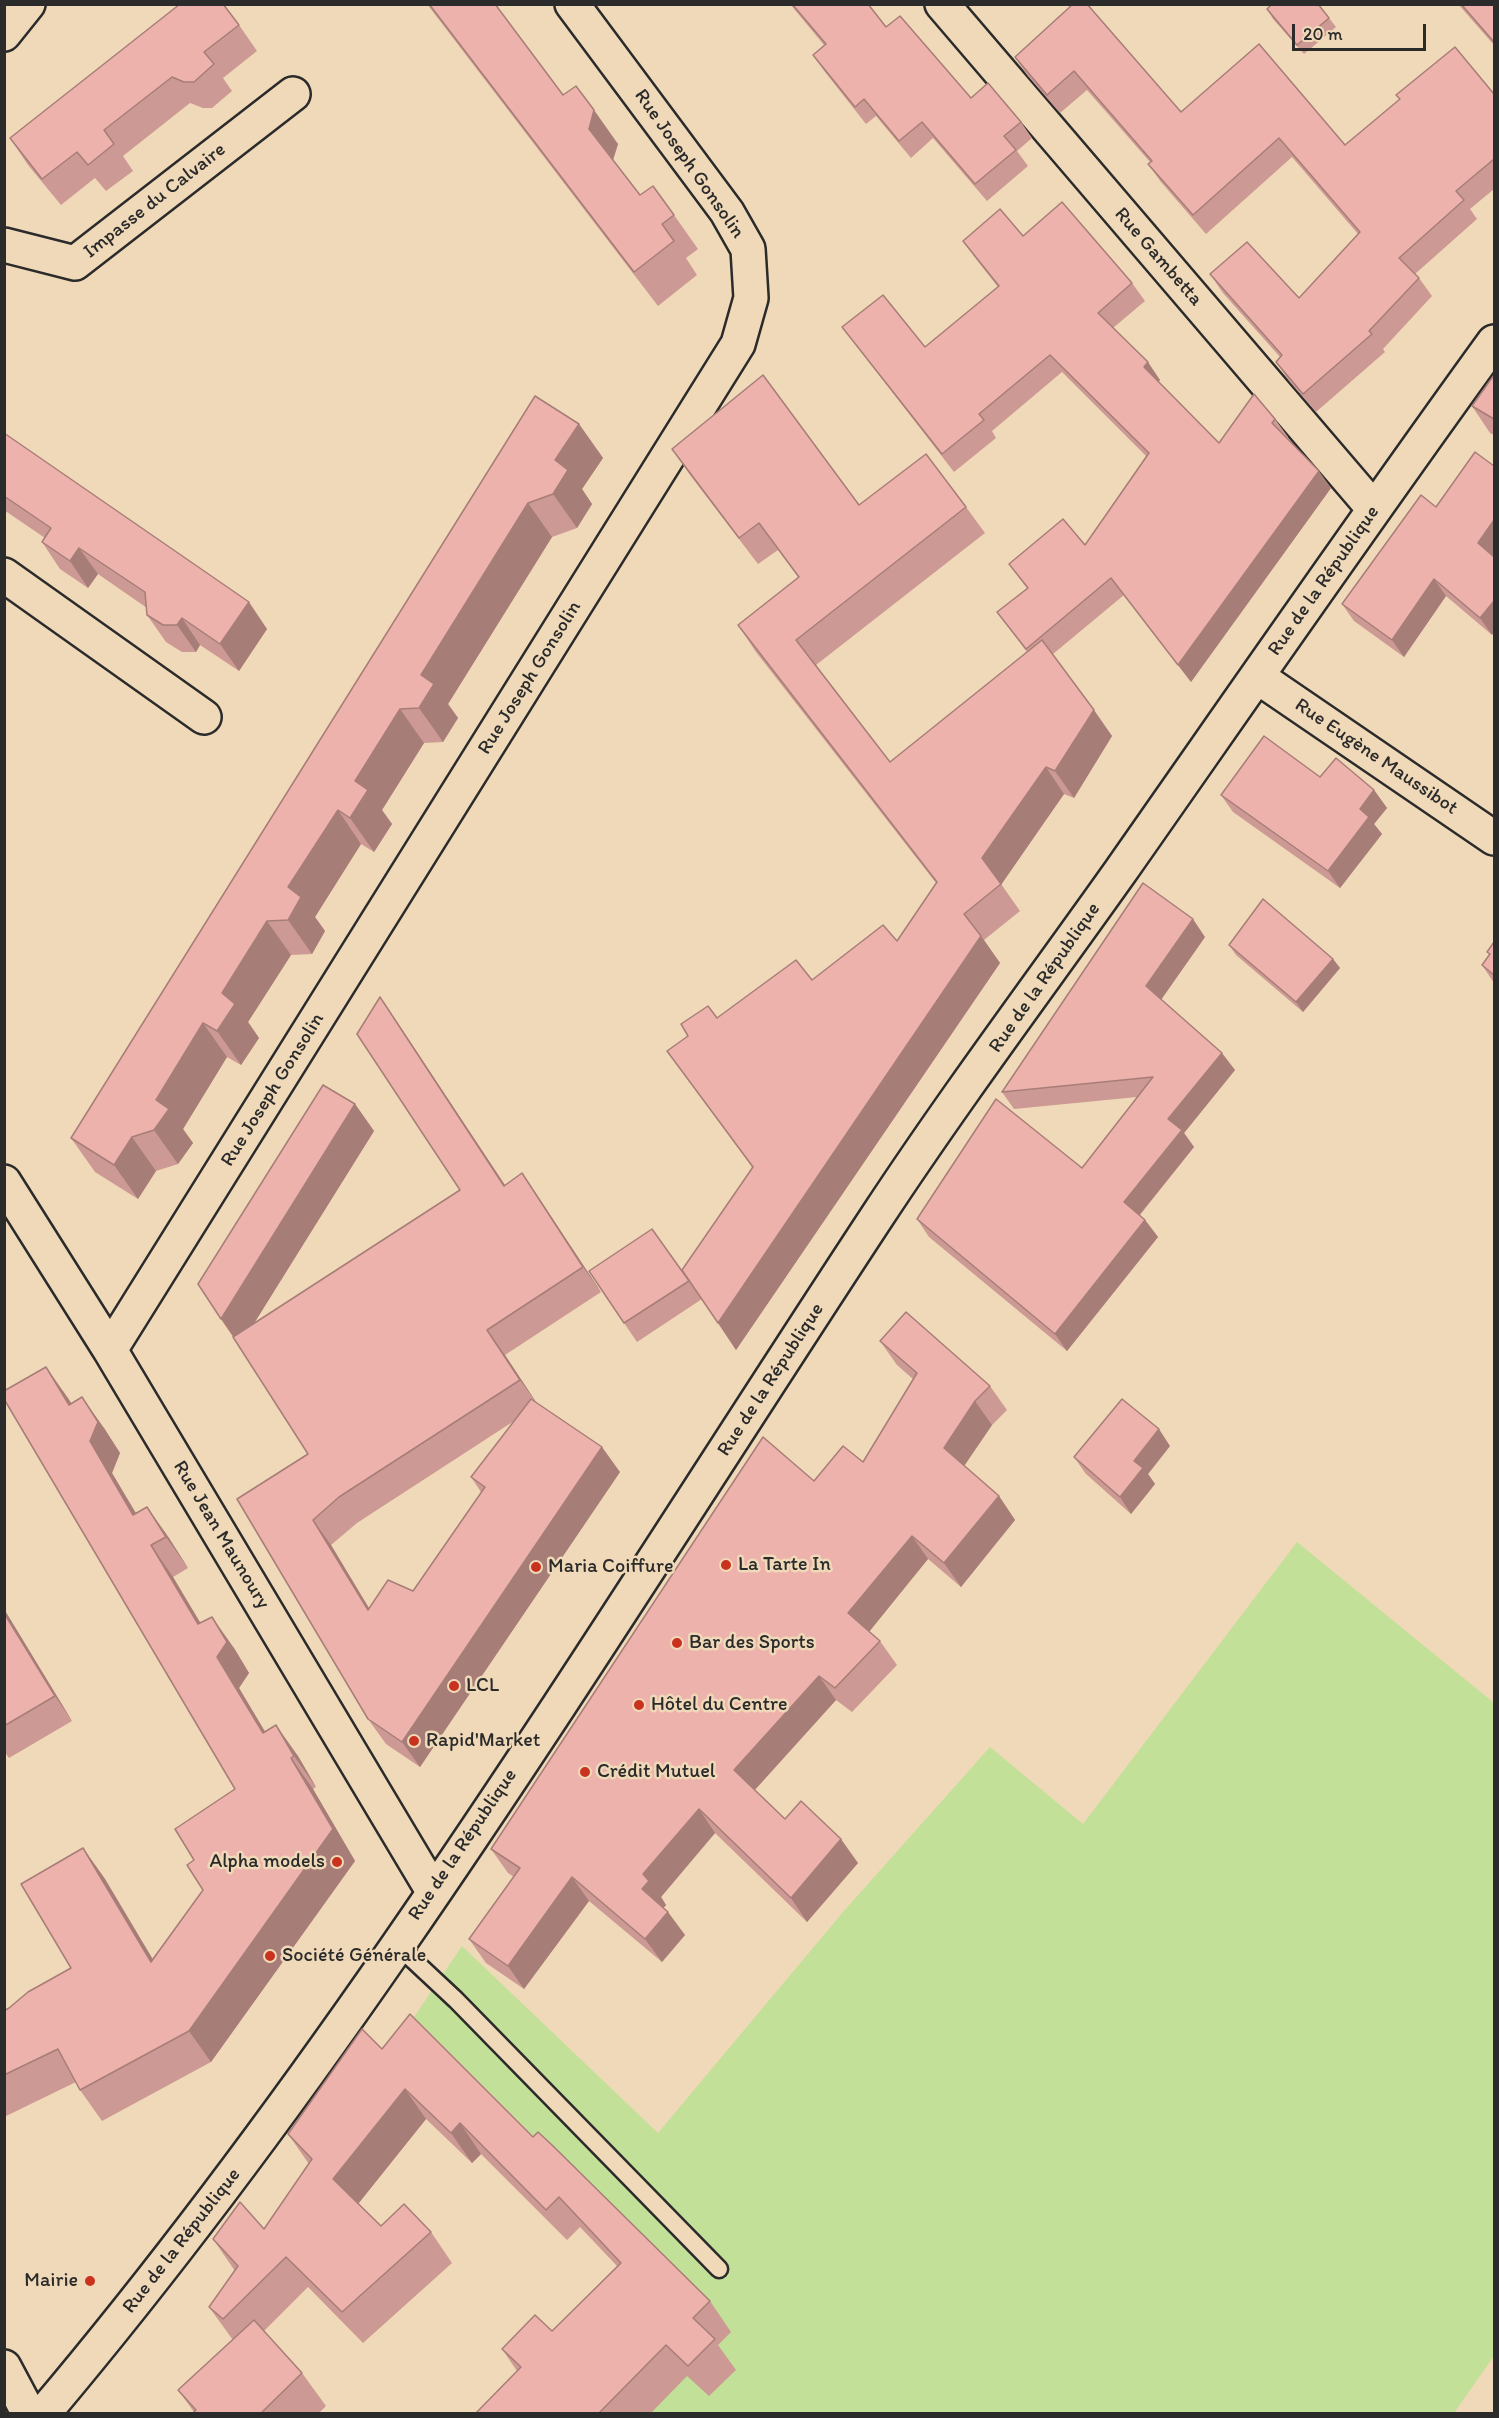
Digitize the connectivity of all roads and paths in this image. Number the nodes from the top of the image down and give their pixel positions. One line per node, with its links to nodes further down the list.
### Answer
1 (28, 4): 4 (street)
2 (572, 4): 14 (street, Rue Joseph Gonsolin)
3 (942, 4): 8 (street, Rue Gambetta)
4 (4, 34)
5 (293, 94): 6 (street, Impasse du Calvaire)
6 (4, 245)
7 (1494, 342): 8 (street, Rue de la République)
8 (1374, 508): 10 (street, Rue de la République)
9 (4, 575): 11 (street)
10 (1257, 676): 12 (street, Rue Eugène Maussibot); 15 (street, Rue de la République)
11 (204, 717)
12 (1494, 838)
13 (4, 1182): 14 (street, Rue Jean Maunoury)
14 (111, 1350): 15 (street, Rue Jean Maunoury)
15 (433, 1891): 16 (street, Rue de la République)
16 (396, 1944): 17 (lane); 20 (street, Rue de la République)
17 (719, 2269)
18 (4, 2367): 19 (street)
19 (28, 2414)
20 (43, 2414)

